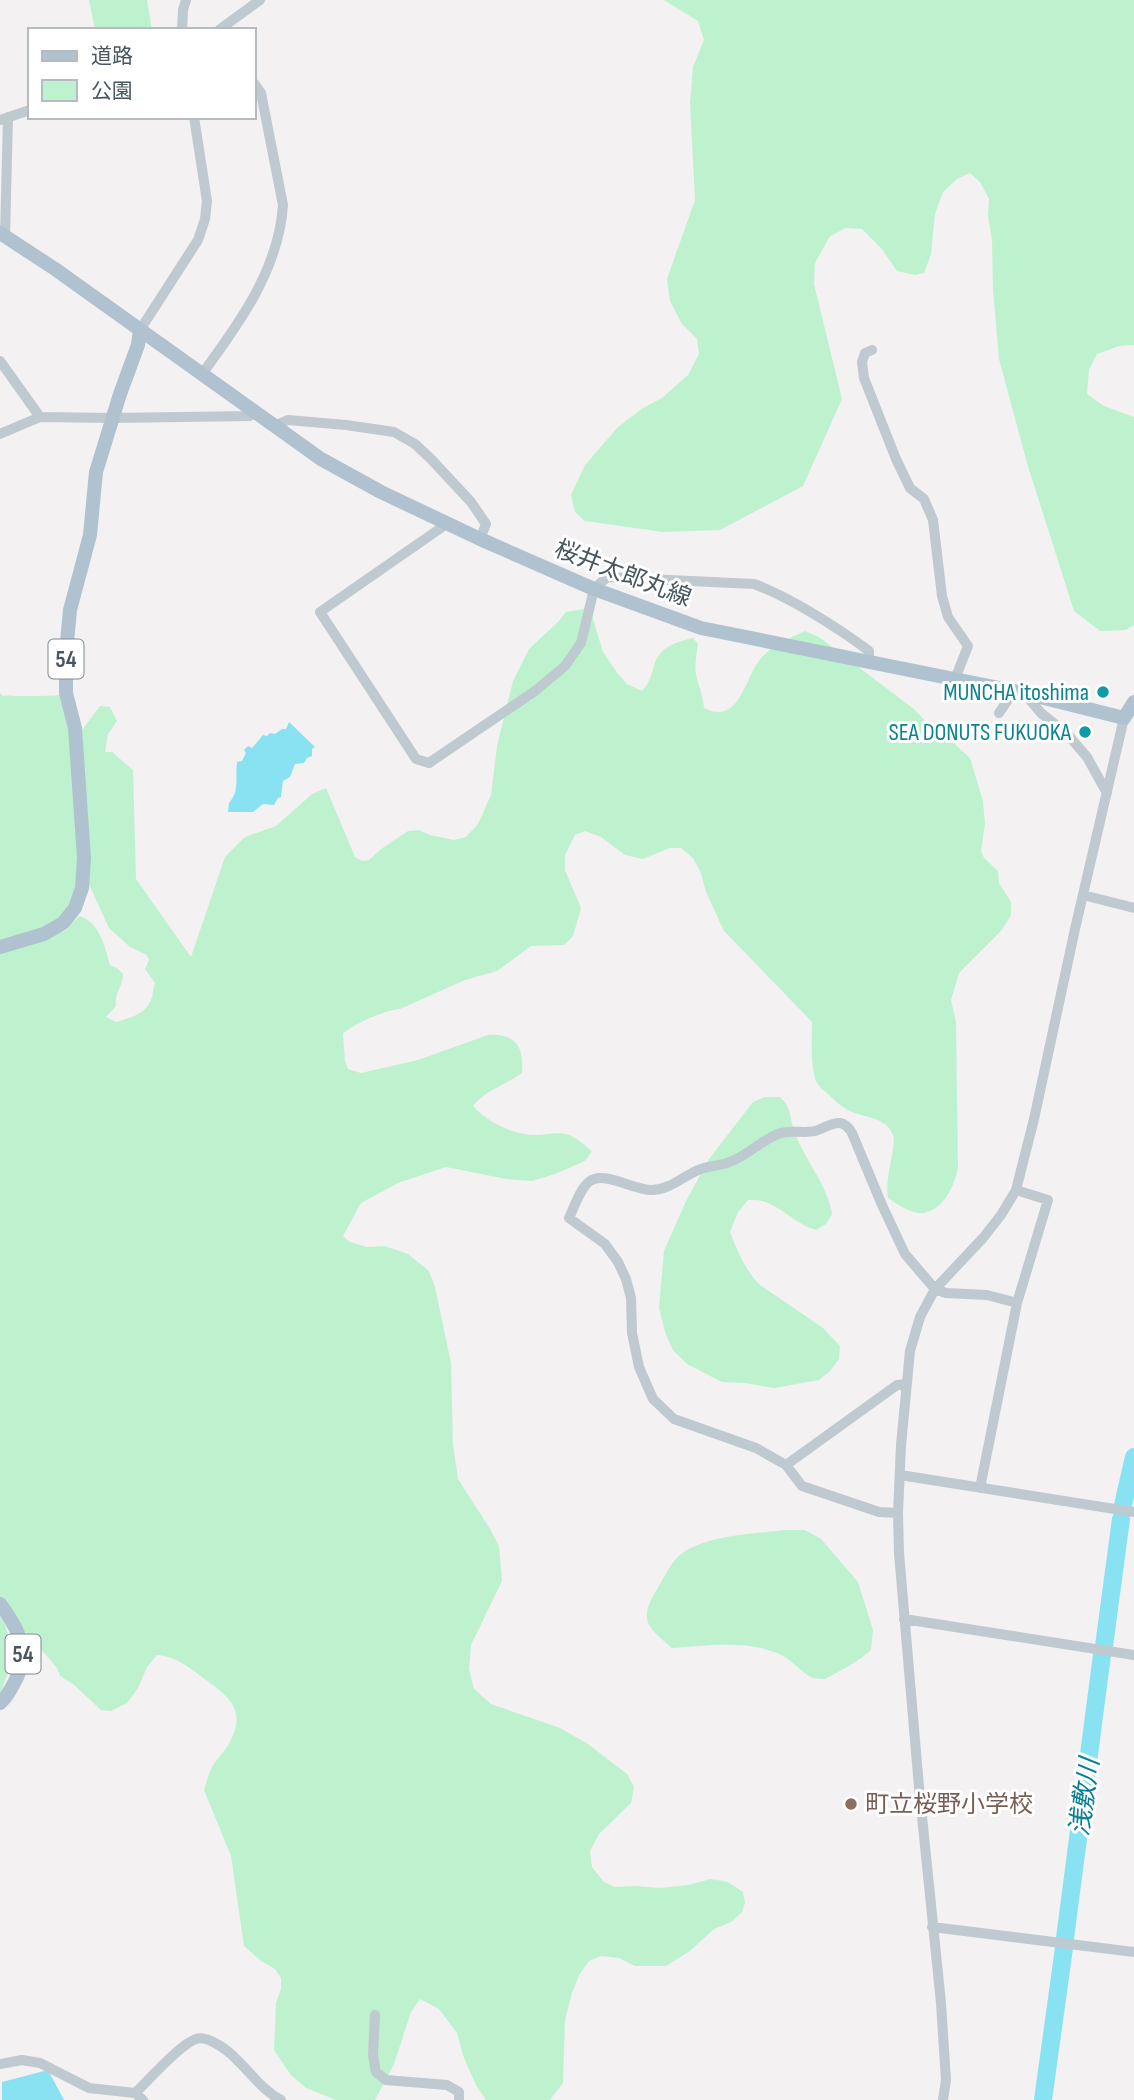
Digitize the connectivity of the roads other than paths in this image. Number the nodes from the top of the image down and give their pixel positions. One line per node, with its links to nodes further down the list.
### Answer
1 (186, 0): 3 (street)
2 (260, 0): 4 (street)
3 (182, 28)
4 (223, 28)
5 (256, 86): 13 (street)
6 (28, 111): 7 (street)
7 (4, 119): 9 (street)
8 (194, 119): 10 (street)
9 (3, 234): 10 (main road, 桜井太郎丸線)
10 (141, 330): 13 (main road, 桜井太郎丸線); 16 (main road, 54)
11 (872, 350): 23 (street)
12 (0, 361): 15 (street)
13 (202, 374): 14 (main road, 桜井太郎丸線)
14 (254, 412): 16 (street); 17 (main road, 桜井太郎丸線)
15 (40, 417): 16 (street); 18 (street)
16 (112, 418): 31 (main road, 54)
17 (274, 426): 19 (main road, 桜井太郎丸線); 20 (street)
18 (0, 434)
19 (448, 523): 20 (main road, 桜井太郎丸線); 21 (street)
20 (480, 539): 21 (main road, 桜井太郎丸線)
21 (594, 589): 22 (main road, 桜井太郎丸線); 22 (street)
22 (869, 661): 23 (main road, 桜井太郎丸線)
23 (955, 679): 24 (main road, 桜井太郎丸線)
24 (1019, 692): 26 (street); 27 (main road, 桜井太郎丸線); 28 (street)
25 (1134, 702): 27 (main road)
26 (999, 713)
27 (1124, 718): 28 (street)
28 (1107, 793): 29 (street)
29 (1083, 895): 30 (street); 32 (street)
30 (1134, 908)
31 (0, 947)
32 (1016, 1190): 33 (street); 34 (street)
33 (935, 1289): 34 (street); 35 (street); 36 (street)
34 (1017, 1303): 38 (street)
35 (906, 1384): 36 (street); 37 (street)
36 (786, 1465): 40 (street)
37 (900, 1475): 38 (street); 40 (street)
38 (980, 1488): 39 (street)
39 (1134, 1512)
40 (898, 1513): 42 (street)
41 (0, 1604): 44 (main road, 54)
42 (904, 1619): 43 (street); 45 (street)
43 (1134, 1655)
44 (0, 1703)
45 (932, 1927): 46 (street); 52 (street)
46 (1134, 1952)
47 (375, 2015): 51 (street)
48 (0, 2064): 49 (street)
49 (139, 2097): 50 (street)
50 (281, 2100)
51 (459, 2100)
52 (943, 2100)

